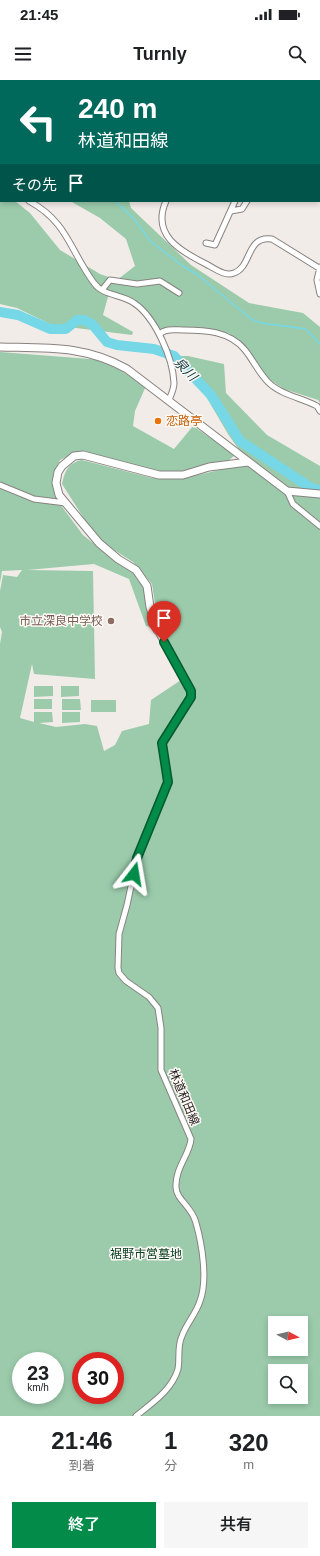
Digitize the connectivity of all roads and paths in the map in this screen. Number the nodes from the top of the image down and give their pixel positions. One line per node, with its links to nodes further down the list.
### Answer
1 (30, 202): 8 (street)
2 (166, 202): 7 (street)
3 (235, 202): 5 (street)
4 (246, 202): 5 (street)
5 (231, 211): 6 (street)
6 (206, 243)
7 (320, 268): 10 (street)
8 (102, 290): 9 (street); 11 (street)
9 (178, 293)
10 (320, 294)
11 (160, 334): 13 (street); 14 (street)
12 (0, 347): 13 (street)
13 (169, 400): 15 (street)
14 (320, 411)
15 (248, 462): 17 (street); 19 (street)
16 (0, 485): 19 (street)
17 (287, 490): 18 (street); 20 (street)
18 (320, 494)
19 (66, 503): 21 (street)
20 (320, 526)
21 (157, 630): 22 (street, 林道和田線)
22 (136, 1416)

